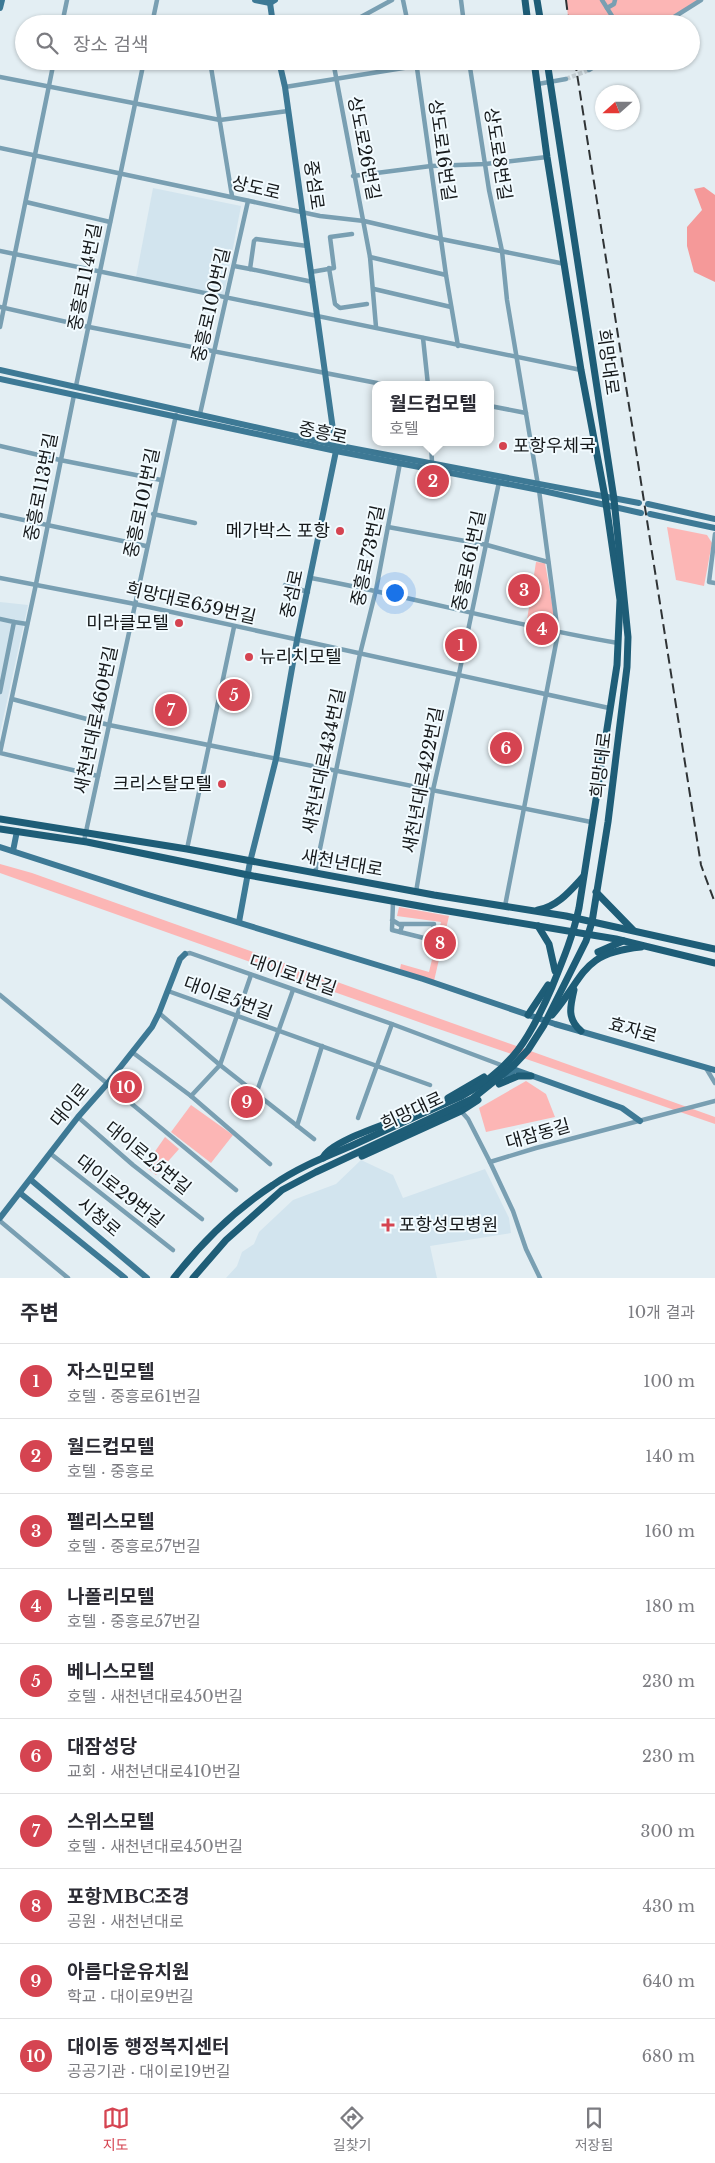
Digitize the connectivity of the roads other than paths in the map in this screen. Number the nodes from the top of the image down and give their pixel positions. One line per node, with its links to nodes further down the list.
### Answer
1 (2, 0): 14 (main road)
2 (67, 0): 16 (street)
3 (157, 0): 17 (street)
4 (255, 0): 13 (main road)
5 (392, 0): 19 (street)
6 (403, 0): 20 (street)
7 (461, 0): 21 (street)
8 (525, 0): 22 (main road)
9 (537, 0): 23 (main road)
10 (602, 0): 15 (street)
11 (615, 0): 15 (street)
12 (701, 0): 25 (street)
13 (271, 1): 18 (main road)
14 (0, 8)
15 (607, 8): 24 (street)
16 (64, 15)
17 (154, 15)
18 (272, 15)
19 (364, 15)
20 (406, 15)
21 (463, 15)
22 (527, 15)
23 (540, 15)
24 (611, 15)
25 (677, 15)
26 (52, 70): 41 (street)
27 (142, 70): 43 (street, 중흥로114번길)
28 (212, 70): 45 (street)
29 (281, 70): 42 (main road, 중섬로)
30 (334, 70): 37 (street, 상도로26번길)
31 (384, 70): 37 (street, 상도로26번길)
32 (417, 70): 50 (street, 상도로16번길)
33 (470, 70): 49 (street, 상도로8번길)
34 (536, 70): 40 (main road, 희망대로)
35 (549, 70): 39 (main road, 희망대로)
36 (0, 77): 41 (street)
37 (336, 79): 42 (street); 52 (street, 상도로26번길)
38 (566, 79): 39 (street)
39 (551, 83): 40 (street); 110 (main road, 희망대로)
40 (538, 84): 48 (main road, 희망대로)
41 (49, 86): 43 (street); 47 (street)
42 (285, 87): 44 (main road, 중섬로)
43 (134, 104): 45 (street); 51 (street, 중흥로114번길)
44 (288, 111): 45 (street); 56 (main road, 중섬로)
45 (220, 120): 53 (street)
46 (0, 148): 47 (street, 상도로)
47 (36, 154): 51 (street, 상도로); 55 (street)
48 (547, 157): 49 (street); 66 (main road, 희망대로)
49 (486, 164): 50 (street); 63 (street, 상도로8번길)
50 (431, 166): 52 (street); 60 (street, 상도로16번길)
51 (120, 173): 53 (street, 상도로); 58 (street, 중흥로114번길)
52 (353, 176): 57 (street, 상도로26번길)
53 (232, 196): 54 (street, 상도로)
54 (248, 201): 56 (street, 상도로); 67 (street, 중흥로100번길)
55 (26, 202): 58 (street); 64 (street)
56 (302, 212): 57 (street, 상도로); 61 (main road, 중섬로)
57 (364, 221): 60 (street, 상도로); 65 (street, 상도로26번길)
58 (110, 222): 70 (street, 중흥로114번길)
59 (352, 234): 68 (street)
60 (441, 240): 63 (street, 상도로); 72 (street, 상도로16번길)
61 (307, 246): 69 (street); 71 (main road, 중섬로)
62 (0, 251): 64 (street)
63 (502, 251): 66 (street, 상도로); 86 (street, 상도로8번길)
64 (14, 254): 70 (street); 78 (street)
65 (370, 257): 72 (street); 74 (street, 상도로26번길)
66 (565, 264): 88 (main road, 희망대로)
67 (234, 266): 69 (street); 75 (street, 중흥로100번길)
68 (329, 268): 71 (street); 76 (street)
69 (250, 269): 73 (street)
70 (99, 270): 75 (street); 81 (street, 중흥로114번길)
71 (311, 272): 73 (main road, 중섬로)
72 (446, 275): 77 (street, 상도로16번길)
73 (312, 282): 79 (main road, 중섬로)
74 (374, 289): 77 (street); 82 (street, 상도로26번길)
75 (226, 298): 79 (street); 85 (street, 중흥로100번길)
76 (367, 304)
77 (451, 307): 84 (street, 상도로16번길)
78 (2, 308): 80 (street); 81 (street)
79 (318, 317): 82 (street); 89 (main road, 중섬로)
80 (0, 327)
81 (89, 327): 85 (street); 93 (street, 중흥로114번길)
82 (376, 327): 83 (street)
83 (423, 338): 84 (street); 91 (street)
84 (458, 346): 86 (street)
85 (215, 350): 89 (street); 98 (street, 중흥로100번길)
86 (517, 358): 88 (street); 97 (street, 상도로8번길)
87 (0, 370): 93 (main road, 중흥로)
88 (581, 370): 109 (main road, 희망대로)
89 (324, 372): 92 (street); 102 (main road, 중섬로)
90 (0, 379): 94 (main road, 중흥로)
91 (428, 381)
92 (372, 382)
93 (76, 386): 96 (main road, 중흥로)
94 (74, 396): 99 (main road, 중흥로); 103 (street, 중흥로113번길)
95 (494, 407): 97 (street)
96 (178, 409): 98 (main road, 중흥로); 99 (street, 중흥로101번길)
97 (526, 413): 108 (street, 상도로8번길)
98 (200, 414): 102 (main road, 중흥로)
99 (175, 417): 102 (main road, 중흥로); 106 (street, 중흥로101번길)
100 (0, 446): 103 (street)
101 (431, 446): 105 (street)
102 (336, 448): 104 (main road, 중흥로); 105 (main road, 중흥로); 128 (main road, 중섬로)
103 (60, 460): 106 (street); 120 (street, 중흥로113번길)
104 (400, 463): 107 (main road, 중흥로); 121 (street, 중흥로73번길)
105 (432, 464): 108 (main road, 중흥로)
106 (161, 480): 116 (street, 중흥로101번길)
107 (499, 482): 108 (main road, 중흥로); 124 (street, 중흥로61번길)
108 (539, 488): 109 (main road, 중흥로); 113 (main road, 중흥로); 126 (street, 상도로8번길)
109 (605, 497): 110 (main road, 중흥로); 113 (main road, 희망대로)
110 (614, 503): 111 (main road, 중흥로); 113 (main road, 중흥로); 114 (main road, 중흥로); 171 (main road, 희망대로)
111 (639, 503)
112 (648, 504): 118 (main road)
113 (606, 506): 142 (main road, 희망대로)
114 (641, 513)
115 (0, 514): 120 (street)
116 (153, 514): 119 (street); 125 (street, 중흥로101번길)
117 (650, 514): 122 (main road)
118 (715, 519)
119 (196, 523)
120 (48, 524): 125 (street); 130 (street, 중흥로113번길)
121 (388, 527): 124 (street); 132 (street, 중흥로73번길)
122 (715, 528)
123 (715, 534): 129 (street)
124 (487, 545): 126 (street); 135 (street, 중흥로61번길)
125 (146, 546): 134 (street, 중흥로101번길)
126 (548, 562): 140 (street, 상도로8번길)
127 (0, 578): 130 (street, 희망대로659번길)
128 (311, 578): 132 (street); 133 (main road, 중섬로)
129 (715, 583)
130 (36, 584): 134 (street, 희망대로659번길); 138 (street, 중흥로113번길)
131 (285, 584): 133 (street)
132 (376, 590): 135 (street); 143 (street, 중흥로73번길)
133 (308, 592): 141 (main road, 중섬로)
134 (135, 604): 139 (street, 희망대로659번길); 149 (street, 새천년대로460번길)
135 (472, 613): 140 (street); 144 (street, 중흥로61번길)
136 (0, 619): 137 (street)
137 (14, 622): 138 (street); 145 (street)
138 (27, 624): 146 (street, 중흥로113번길)
139 (234, 627): 141 (street, 희망대로659번길); 150 (street)
140 (558, 633): 142 (street); 147 (street, 상도로8번길)
141 (297, 640): 143 (street, 희망대로659번길); 152 (main road, 중섬로)
142 (618, 643): 148 (main road, 희망대로)
143 (360, 654): 144 (street, 희망대로659번길); 153 (street, 새천년대로434번길)
144 (459, 674): 147 (street, 희망대로659번길); 155 (street, 새천년대로422번길)
145 (0, 692): 146 (street)
146 (12, 696): 149 (street); 151 (street, 중흥로113번길)
147 (547, 696): 148 (street, 희망대로659번길); 156 (street, 상도로8번길)
148 (609, 708): 158 (main road, 희망대로)
149 (109, 725): 150 (street); 154 (street, 새천년대로460번길)
150 (208, 745): 152 (street); 164 (street)
151 (0, 753): 154 (street)
152 (276, 759): 153 (street); 166 (main road, 중섬로)
153 (335, 771): 155 (street); 167 (street, 새천년대로434번길)
154 (98, 776): 161 (street, 새천년대로460번길)
155 (433, 790): 156 (street); 170 (street, 새천년대로422번길)
156 (524, 808): 158 (street); 173 (street, 상도로8번길)
157 (0, 818): 161 (main road, 새천년대로)
158 (591, 822): 169 (main road, 희망대로)
159 (0, 828): 160 (main road, 새천년대로)
160 (17, 831): 162 (main road, 새천년대로); 165 (main road)
161 (86, 833): 162 (street, 새천년대로460번길); 164 (main road, 새천년대로)
162 (84, 842): 168 (main road, 새천년대로)
163 (0, 847): 165 (main road)
164 (187, 849): 166 (main road, 새천년대로)
165 (13, 851): 177 (main road)
166 (250, 862): 167 (main road, 새천년대로); 168 (main road, 중섬로)
167 (315, 874): 170 (main road, 새천년대로)
168 (248, 875): 172 (main road, 새천년대로); 177 (main road)
169 (583, 877): 174 (main road); 175 (main road, 희망대로)
170 (416, 892): 173 (main road, 새천년대로)
171 (596, 892): 178 (main road, 희망대로); 181 (main road)
172 (393, 902): 176 (street); 180 (main road, 새천년대로)
173 (505, 906): 174 (main road, 새천년대로)
174 (533, 911): 175 (main road, 새천년대로)
175 (577, 919): 178 (main road, 새천년대로); 183 (main road, 희망대로)
176 (392, 920): 179 (street); 182 (street)
177 (239, 922): 198 (main road)
178 (592, 922): 181 (main road, 새천년대로); 184 (main road, 희망대로)
179 (400, 924): 182 (street); 182 (street)
180 (538, 926): 183 (main road, 새천년대로); 191 (main road)
181 (634, 930): 187 (main road, 새천년대로)
182 (400, 932)
183 (573, 934): 184 (main road, 새천년대로); 191 (main road); 217 (main road, 희망대로)
184 (588, 937): 185 (main road, 새천년대로); 190 (main road); 199 (main road, 희망대로)
185 (624, 941): 186 (main road, 새천년대로); 190 (main road)
186 (646, 946): 189 (main road, 새천년대로); 199 (main road)
187 (715, 948)
188 (185, 954): 192 (street, 대이로1번길); 194 (main road, 대이로)
189 (715, 963)
190 (579, 969): 202 (main road)
191 (555, 971): 198 (main road)
192 (251, 975): 193 (street, 대이로1번길); 197 (street)
193 (293, 990): 200 (street, 대이로1번길); 201 (street, 대이로5번길)
194 (168, 991): 196 (main road, 대이로); 197 (street, 대이로5번길)
195 (0, 995): 214 (street)
196 (159, 1013): 204 (main road, 대이로); 205 (street)
197 (236, 1015): 201 (street, 대이로5번길); 205 (street)
198 (528, 1015): 199 (main road)
199 (543, 1022): 202 (main road, 효자로); 217 (main road, 희망대로)
200 (392, 1024): 206 (street); 207 (street, 대이로1번길)
201 (278, 1031): 203 (street, 대이로5번길); 218 (street, 대이로5번길)
202 (581, 1031): 208 (main road, 효자로)
203 (322, 1046): 206 (street, 대이로5번길); 227 (street)
204 (132, 1052): 214 (main road, 대이로); 219 (street)
205 (220, 1065): 218 (street); 219 (street)
206 (377, 1066): 216 (street, 대이로5번길); 224 (street)
207 (500, 1067): 209 (main road); 211 (main road); 230 (main road)
208 (706, 1068): 210 (main road, 효자로); 213 (street)
209 (513, 1069): 211 (main road); 212 (main road)
210 (715, 1070)
211 (506, 1076): 215 (main road)
212 (531, 1076): 215 (main road); 226 (main road)
213 (715, 1082)
214 (107, 1084): 223 (main road, 대이로); 235 (street)
215 (499, 1084): 221 (main road)
216 (430, 1085)
217 (478, 1091): 230 (main road, 희망대로); 233 (main road, 희망대로)
218 (256, 1094): 227 (street)
219 (191, 1096): 232 (street)
220 (715, 1102): 226 (street, 대잠동길)
221 (471, 1105): 222 (main road); 225 (street)
222 (461, 1111): 225 (street); 233 (main road)
223 (78, 1117): 229 (main road, 대이로); 237 (street, 대이로25번길)
224 (358, 1118)
225 (468, 1118): 231 (street)
226 (640, 1121): 231 (street, 대잠동길)
227 (297, 1126): 228 (street)
228 (314, 1139)
229 (51, 1154): 234 (main road, 대이로); 239 (street, 대이로29번길)
230 (323, 1158): 243 (main road, 희망대로)
231 (490, 1162): 245 (street, 대잠동길)
232 (270, 1164)
233 (326, 1167): 244 (main road, 희망대로)
234 (31, 1180): 236 (main road, 대이로); 242 (main road, 시청로)
235 (236, 1190)
236 (20, 1193): 238 (main road, 대이로); 241 (main road, 시청로)
237 (202, 1219)
238 (0, 1220): 240 (street)
239 (173, 1250)
240 (68, 1278)
241 (125, 1278)
242 (147, 1278)
243 (174, 1278)
244 (193, 1278)
245 (540, 1278)

